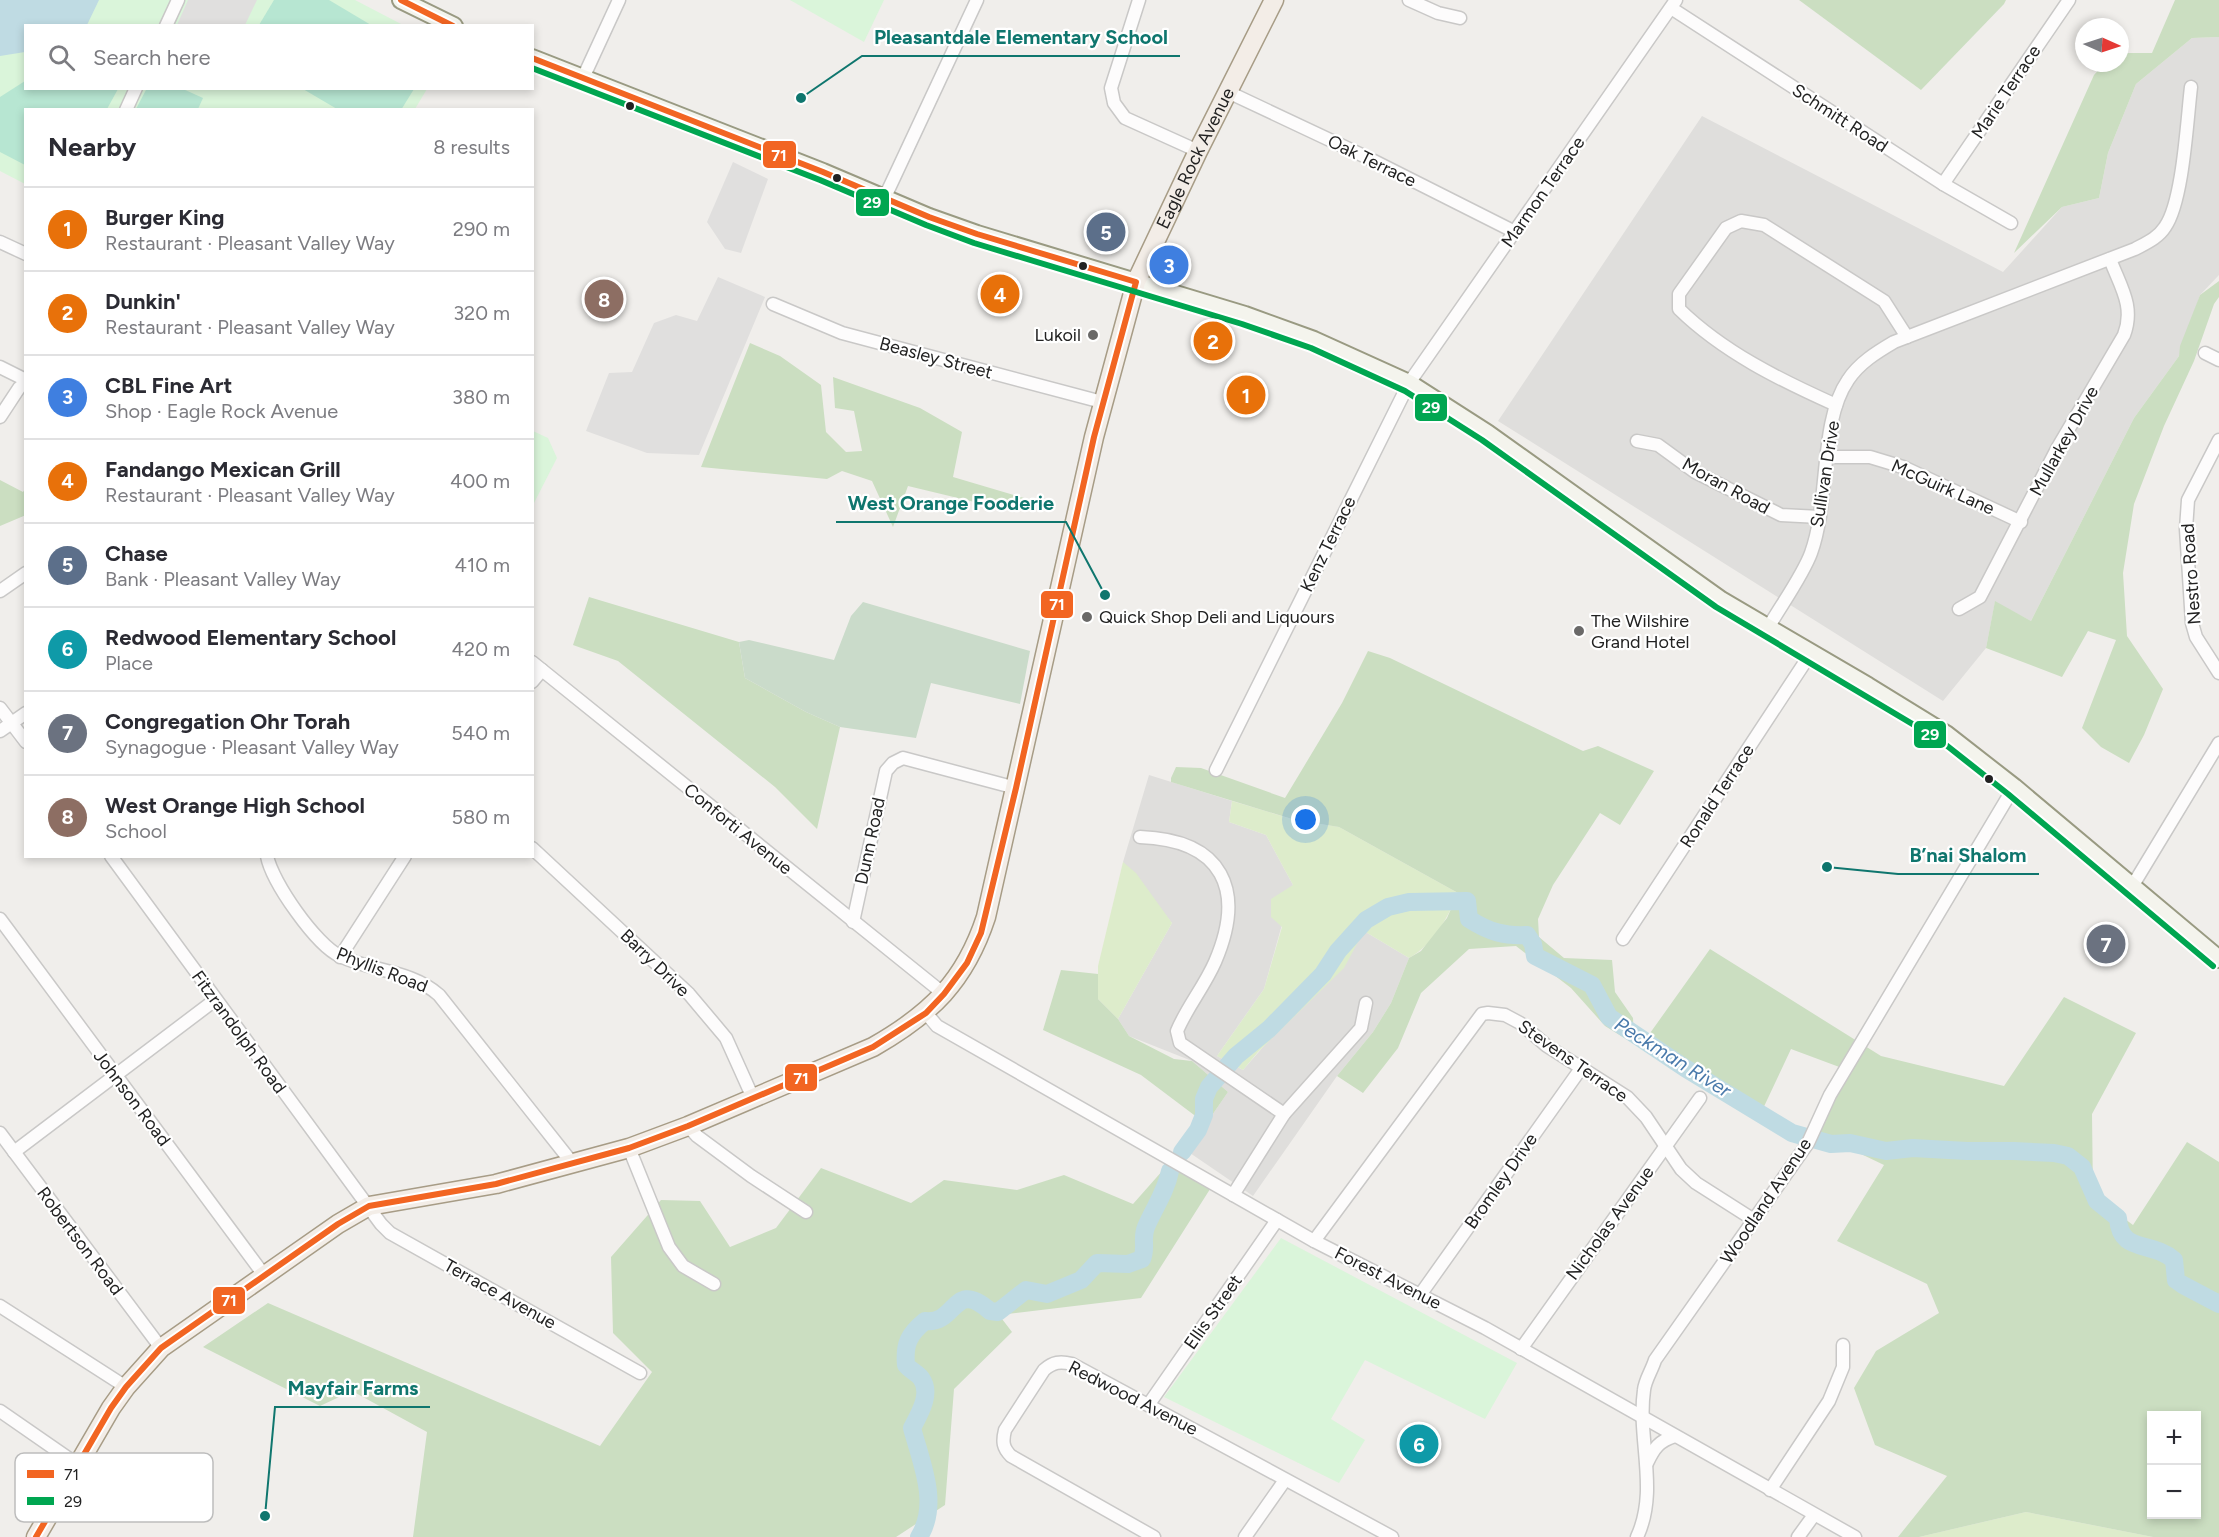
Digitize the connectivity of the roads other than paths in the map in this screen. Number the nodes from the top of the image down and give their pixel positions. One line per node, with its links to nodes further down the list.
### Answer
1 (178, 0): 11 (street)
2 (401, 0): 12 (main road)
3 (619, 0): 14 (street)
4 (977, 0): 21 (street)
5 (1139, 0): 19 (street)
6 (1274, 0): 17 (main road, Eagle Rock Avenue)
7 (1409, 0): 10 (street)
8 (2069, 0): 20 (street, Marie Terrace)
9 (1673, 4): 20 (street, Schmitt Road); 23 (street, Marmon Terrace)
10 (1460, 18)
11 (167, 24)
12 (450, 24)
13 (534, 59): 14 (main road)
14 (584, 78): 21 (main road)
15 (2191, 87): 26 (street)
16 (135, 90): 18 (street)
17 (1228, 92): 19 (main road, Eagle Rock Avenue); 23 (street, Oak Terrace)
18 (127, 108)
19 (1198, 151): 27 (main road, Eagle Rock Avenue)
20 (1943, 184): 22 (street, Schmitt Road)
21 (884, 199): 27 (main road)
22 (2011, 223)
23 (1515, 232): 35 (street, Marmon Terrace)
24 (0, 242): 25 (street)
25 (24, 253)
26 (2110, 259): 29 (street, Sullivan Drive); 44 (street, Mullarkey Drive)
27 (1136, 282): 35 (main road); 36 (main road, Eagle Rock Avenue)
28 (772, 304): 36 (street, Beasley Street)
29 (1907, 337): 37 (street, Sullivan Drive); 37 (street)
30 (2205, 353): 31 (street)
31 (2219, 360)
32 (0, 368): 33 (street)
33 (24, 380)
34 (24, 383): 38 (street)
35 (1409, 383): 48 (main road); 58 (street, Kenz Terrace)
36 (1102, 402): 60 (main road, Eagle Rock Avenue)
37 (1836, 405): 41 (street, Sullivan Drive)
38 (0, 417)
39 (2219, 440): 42 (street, Nestro Road)
40 (1637, 441): 43 (street, Moran Road)
41 (1828, 457): 43 (street, Sullivan Drive); 44 (street, McGuirk Lane)
42 (2213, 465): 51 (street, Nestro Road)
43 (1820, 517): 48 (street, Sullivan Drive)
44 (2021, 522): 47 (street, Mullarkey Drive)
45 (24, 574): 46 (street)
46 (0, 591)
47 (1959, 609)
48 (1768, 628): 49 (main road)
49 (1811, 653): 59 (main road); 69 (street, Ronald Terrace)
50 (537, 666): 68 (street, Conforti Avenue)
51 (2219, 673)
52 (0, 708): 54 (street)
53 (24, 714): 54 (street)
54 (11, 723): 55 (street); 56 (street)
55 (0, 731)
56 (24, 739)
57 (2219, 743): 66 (street)
58 (1216, 770)
59 (2014, 787): 66 (main road); 91 (street, Woodland Avenue)
60 (1016, 788): 68 (street, Dunn Road); 72 (main road, Eagle Rock Avenue)
61 (1140, 837): 80 (street)
62 (534, 850): 78 (street, Barry Drive)
63 (112, 858): 73 (street, Fitzrandolph Road)
64 (267, 858): 70 (street, Phyllis Road)
65 (404, 858): 70 (street)
66 (2133, 885): 71 (main road)
67 (0, 919): 77 (street, Johnson Road)
68 (853, 922): 72 (street, Conforti Avenue)
69 (1623, 939)
70 (340, 957): 86 (street, Phyllis Road)
71 (2219, 959)
72 (944, 994): 75 (main road, Eagle Rock Avenue)
73 (215, 1000): 77 (street); 88 (street, Fitzrandolph Road)
74 (1366, 1003): 80 (street)
75 (926, 1013): 78 (main road, Eagle Rock Avenue); 87 (street, Forest Avenue)
76 (1581, 1067): 83 (street, Stevens Terrace); 92 (street, Stevens Terrace); 95 (street, Bromley Drive)
77 (115, 1076): 85 (street); 93 (street, Johnson Road)
78 (753, 1098): 81 (main road, Eagle Rock Avenue)
79 (1700, 1098): 83 (street, Nicholas Avenue)
80 (1284, 1114): 87 (street)
81 (688, 1126): 84 (main road, Eagle Rock Avenue); 89 (street)
82 (0, 1133): 85 (street, Robertson Road)
83 (1665, 1146): 91 (street, Stevens Terrace); 99 (street, Nicholas Avenue)
84 (629, 1148): 86 (main road, Eagle Rock Avenue); 94 (street)
85 (14, 1152): 98 (street, Robertson Road)
86 (573, 1164): 88 (main road, Eagle Rock Avenue)
87 (1233, 1195): 90 (street, Forest Avenue)
88 (369, 1206): 93 (main road, Eagle Rock Avenue); 100 (street, Terrace Avenue)
89 (806, 1212)
90 (1277, 1220): 92 (street, Forest Avenue); 102 (street, Ellis Street)
91 (1754, 1220): 104 (street, Woodland Avenue)
92 (1314, 1241): 95 (street, Forest Avenue)
93 (264, 1275): 98 (main road, Eagle Rock Avenue)
94 (714, 1284)
95 (1420, 1295): 99 (street, Forest Avenue)
96 (0, 1306): 101 (street)
97 (1843, 1345): 110 (street)
98 (161, 1348): 101 (main road, Eagle Rock Avenue)
99 (1521, 1348): 104 (street, Forest Avenue)
100 (640, 1373)
101 (126, 1387): 107 (main road, Eagle Rock Avenue)
102 (1149, 1404): 109 (street, Redwood Avenue); 115 (street, Redwood Avenue)
103 (0, 1411): 106 (street)
104 (1642, 1418): 105 (street, Forest Avenue); 108 (street, Woodland Avenue)
105 (1675, 1436): 108 (street); 110 (street, Forest Avenue)
106 (61, 1453)
107 (85, 1453)
108 (1646, 1464): 117 (street, Woodland Avenue)
109 (1285, 1480): 113 (street, Redwood Avenue); 116 (street)
110 (1770, 1490): 111 (street, Forest Avenue)
111 (1814, 1515): 118 (street); 119 (street, Forest Avenue)
112 (45, 1522): 114 (main road, Eagle Rock Avenue)
113 (1386, 1536)
114 (36, 1537)
115 (1154, 1537)
116 (1245, 1537)
117 (1637, 1537)
118 (1798, 1537)
119 (1855, 1537)

